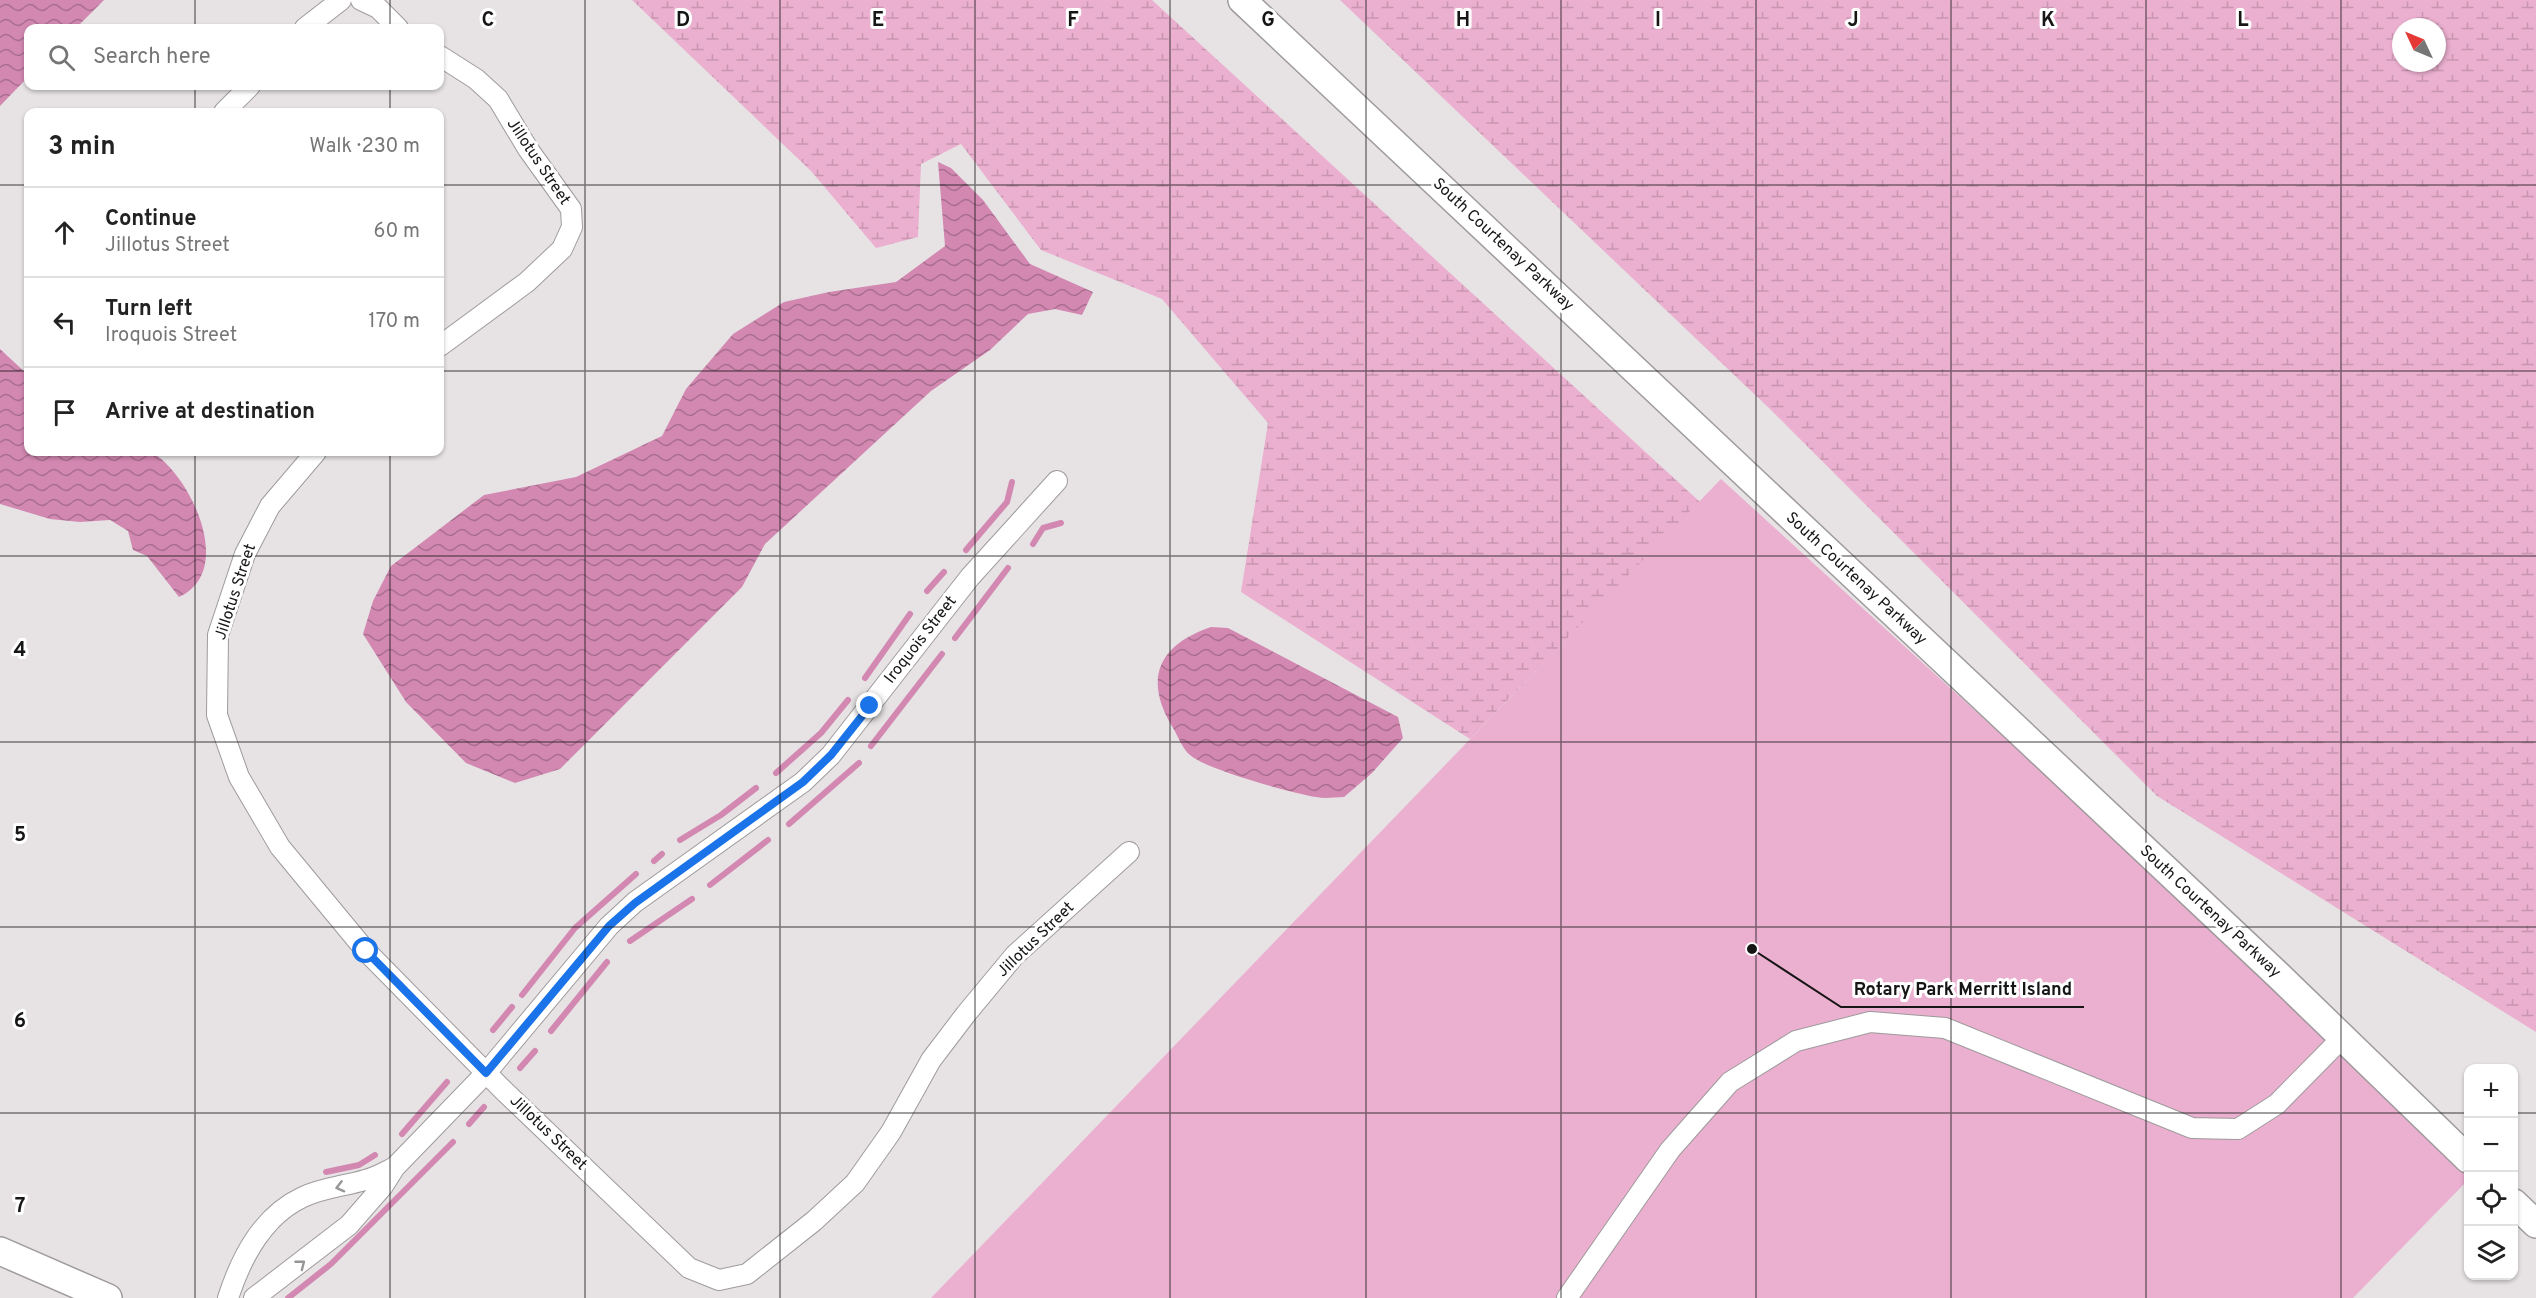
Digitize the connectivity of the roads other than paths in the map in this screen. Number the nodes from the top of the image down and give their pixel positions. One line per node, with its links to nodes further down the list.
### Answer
1 (341, 0): 4 (street)
2 (361, 0): 5 (street)
3 (1242, 0): 13 (main road, South Courtenay Parkway)
4 (310, 24)
5 (394, 24)
6 (444, 59): 9 (street, Jillotus Street)
7 (246, 90): 8 (street)
8 (228, 108)
9 (444, 343)
10 (313, 456): 14 (street, Jillotus Street)
11 (1057, 481): 14 (street, Iroquois Street)
12 (1129, 852): 14 (street, Jillotus Street)
13 (2342, 1038): 15 (main road, South Courtenay Parkway); 23 (street)
14 (486, 1073): 16 (street, Iroquois Street)
15 (2464, 1154)
16 (395, 1167): 21 (street, Iroquois Street, one-way to 21); 22 (street, Iroquois Street, one-way to 16)
17 (2518, 1207): 18 (main road)
18 (2536, 1224)
19 (0, 1251): 20 (main road)
20 (100, 1297)
21 (228, 1298)
22 (254, 1298)
23 (1568, 1298)

